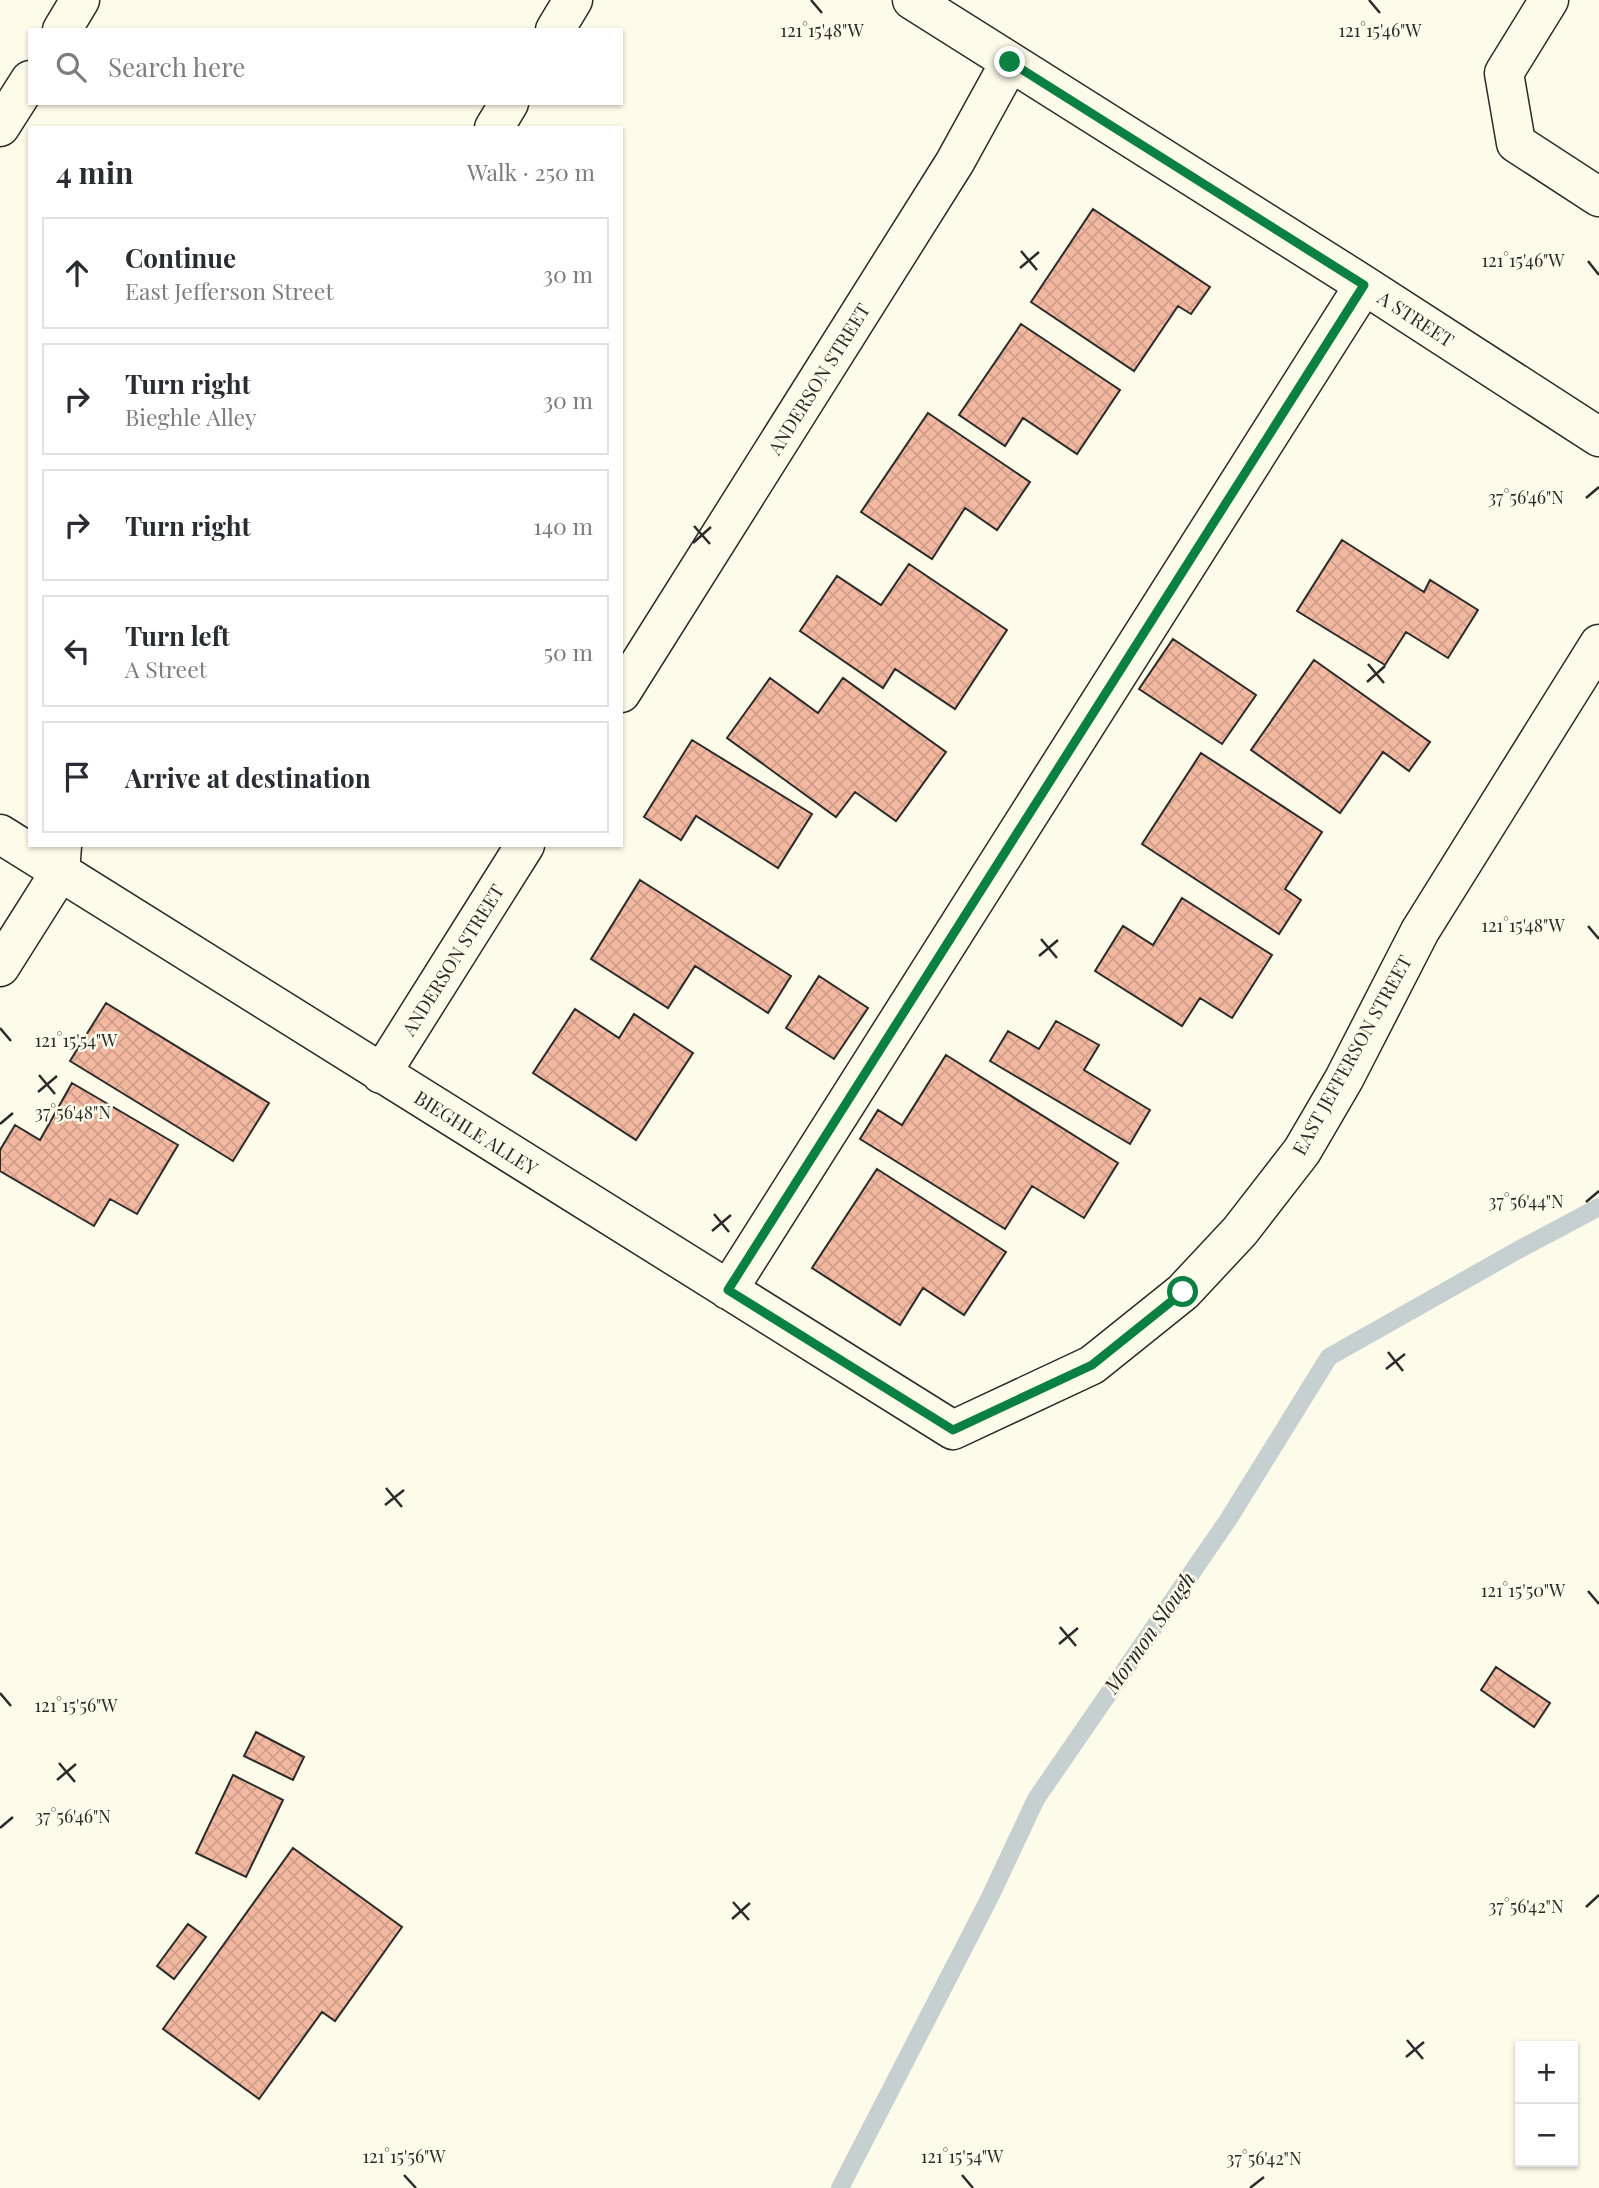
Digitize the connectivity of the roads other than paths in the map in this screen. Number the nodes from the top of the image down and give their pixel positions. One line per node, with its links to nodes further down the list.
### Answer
1 (80, 0): 5 (street)
2 (573, 0): 6 (street)
3 (912, 0): 7 (street, A STREET)
4 (1549, 0): 12 (street)
5 (63, 28)
6 (556, 28)
7 (1010, 62): 13 (street, A STREET); 16 (street, ANDERSON STREET)
8 (28, 83): 11 (street)
9 (508, 105): 10 (street)
10 (495, 126)
11 (0, 127)
12 (1599, 197)
13 (1364, 285): 14 (street, A STREET); 24 (street)
14 (1599, 437)
15 (1599, 644): 25 (street, EAST JEFFERSON STREET)
16 (623, 689)
17 (0, 834): 18 (street, BIEGHLE ALLEY)
18 (28, 845)
19 (32, 847): 21 (street, BIEGHLE ALLEY)
20 (524, 847): 23 (street, ANDERSON STREET)
21 (61, 859): 22 (street); 23 (street, BIEGHLE ALLEY)
22 (0, 967)
23 (381, 1074): 24 (street, BIEGHLE ALLEY)
24 (728, 1290): 25 (street, BIEGHLE ALLEY)
25 (953, 1430)

